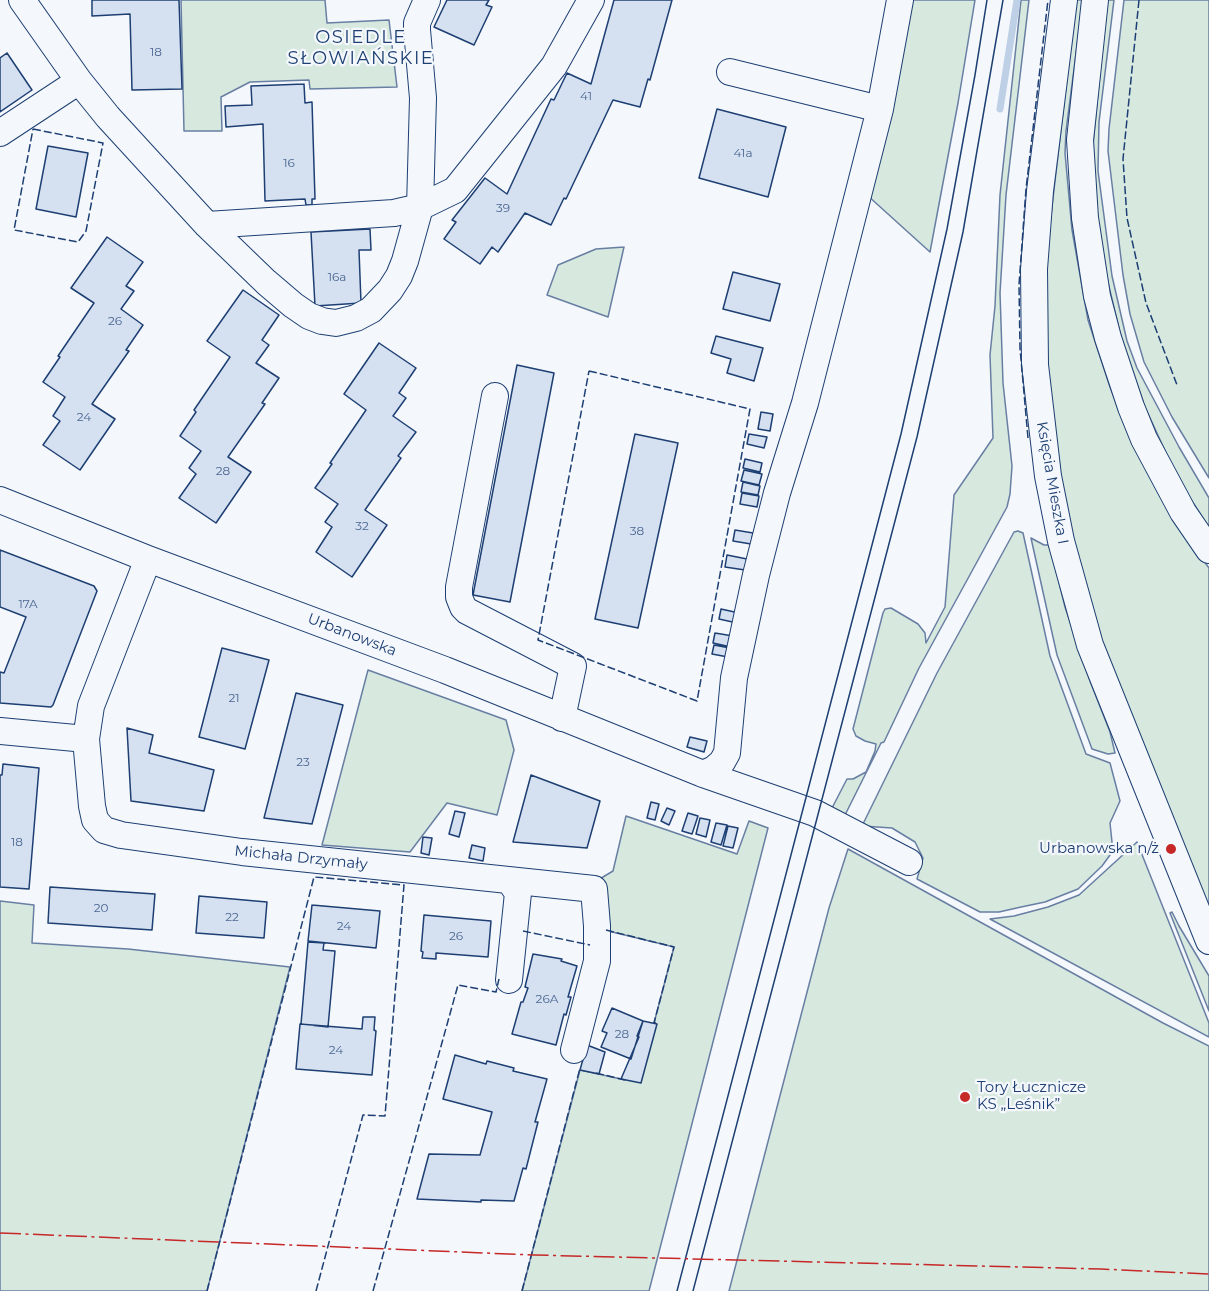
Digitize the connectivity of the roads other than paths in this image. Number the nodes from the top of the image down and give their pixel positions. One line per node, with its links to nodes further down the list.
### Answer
1 (22, 0): 8 (street)
2 (427, 0): 11 (street)
3 (591, 0): 11 (street)
4 (900, 0): 9 (street)
5 (1064, 0): 23 (street, Księcia Mieszka I)
6 (1095, 0): 15 (street)
7 (730, 72): 9 (street)
8 (79, 81): 10 (street); 12 (street)
9 (880, 109): 20 (street)
10 (0, 133)
11 (420, 207): 12 (street); 12 (street)
12 (207, 225)
13 (495, 396): 17 (street)
14 (0, 500): 16 (street, Urbanowska)
15 (1209, 550)
16 (148, 559): 17 (street, Urbanowska); 19 (street, Michała Drzymały)
17 (562, 718): 20 (street, Urbanowska)
18 (0, 731): 19 (street)
19 (86, 739): 22 (street, Michała Drzymały)
20 (703, 774): 21 (street, Urbanowska)
21 (909, 862)
22 (508, 880): 24 (street); 25 (street, Michała Drzymały)
23 (1209, 940)
24 (509, 980)
25 (574, 1050)

